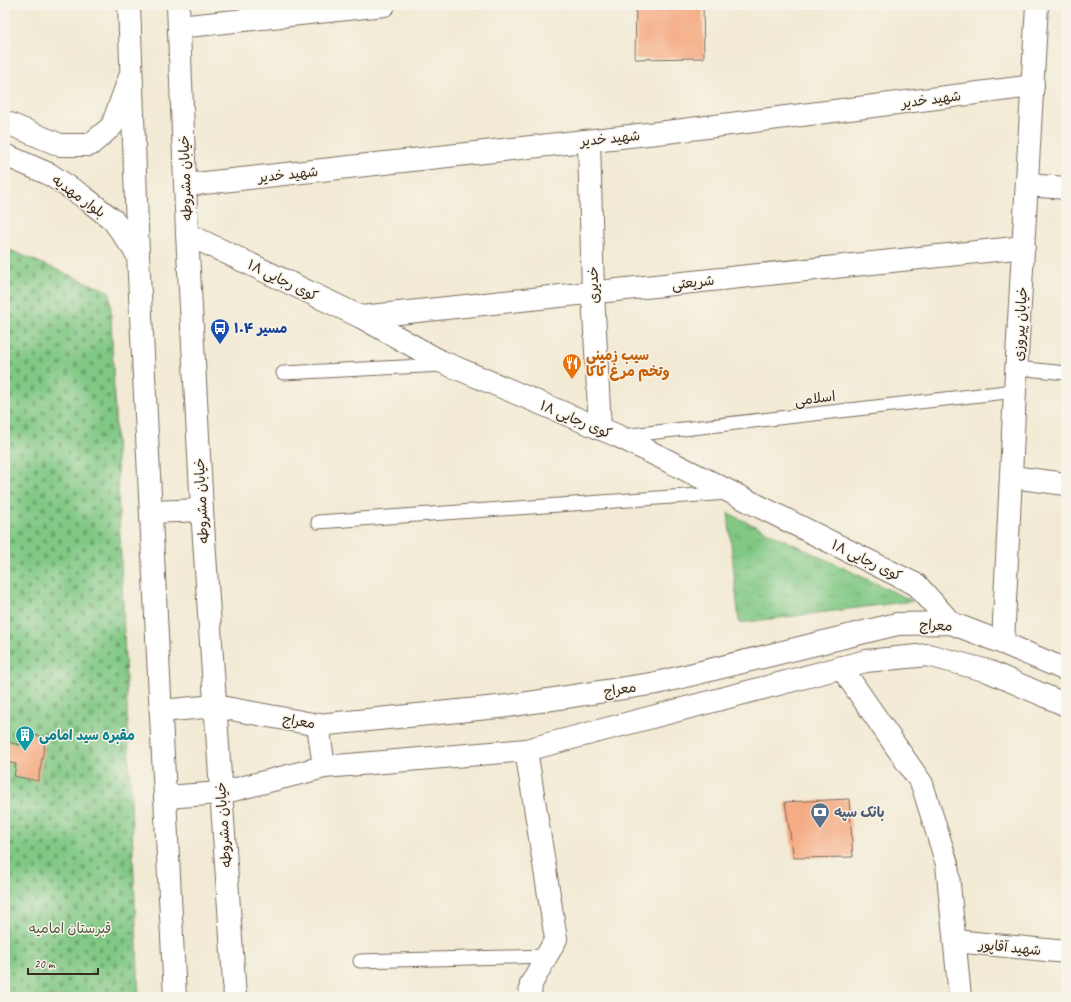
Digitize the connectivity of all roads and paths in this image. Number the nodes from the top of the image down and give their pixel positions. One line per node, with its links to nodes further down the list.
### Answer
1 (129, 5): 6 (street)
2 (178, 5): 5 (street, خیابان مشروطه)
3 (384, 5): 5 (street)
4 (1037, 5): 7 (street, خیابان پیروزی)
5 (179, 27): 12 (street, خیابان مشروطه)
6 (132, 73): 8 (street); 16 (street)
7 (1033, 86): 9 (street, شهید خدیر); 11 (street, خیابان پیروزی)
8 (5, 122)
9 (589, 141): 12 (street, شهید خدیر); 17 (street, خدیری)
10 (5, 155): 16 (street, بلوار مهدیه)
11 (1027, 185): 13 (street); 15 (street, خیابان پیروزی)
12 (186, 186): 14 (street, خیابان مشروطه)
13 (1066, 188)
14 (187, 234): 18 (street, کوی رجایی ۱۸); 28 (street, خیابان مشروطه)
15 (1024, 247): 17 (street, شریعتی); 20 (street, خیابان پیروزی)
16 (138, 256): 29 (street)
17 (593, 293): 18 (street, شریعتی); 24 (street, خدیری)
18 (361, 317): 19 (street, کوی رجایی ۱۸)
19 (450, 365): 21 (lane); 24 (street, کوی رجایی ۱۸)
20 (1017, 368): 22 (lane); 23 (street, خیابان پیروزی)
21 (283, 373)
22 (1066, 373)
23 (1015, 390): 24 (lane, اسلامی); 25 (street, خیابان پیروزی)
24 (609, 433): 27 (street, کوی رجایی ۱۸)
25 (1012, 477): 26 (street); 32 (street, خیابان پیروزی)
26 (1066, 484)
27 (730, 493): 30 (lane); 31 (street, کوی رجایی ۱۸)
28 (202, 510): 29 (street); 36 (street, خیابان مشروطه)
29 (151, 512): 37 (street)
30 (318, 522)
31 (951, 623): 32 (street, معراج); 38 (street, معراج)
32 (1003, 643): 34 (street, معراج)
33 (841, 667): 35 (street); 39 (street); 43 (street)
34 (1066, 670)
35 (1066, 705)
36 (215, 706): 37 (street, معراج); 38 (street, معراج); 41 (street, خیابان مشروطه)
37 (161, 711): 42 (street)
38 (318, 725): 40 (street)
39 (526, 750): 40 (street); 45 (street)
40 (324, 767): 41 (street)
41 (221, 793): 42 (street); 48 (street, خیابان مشروطه)
42 (166, 797): 47 (street)
43 (955, 941): 44 (street, شهید آقاپور); 50 (street)
44 (1066, 952)
45 (546, 956): 46 (lane); 49 (street)
46 (360, 961)
47 (175, 997)
48 (235, 997)
49 (530, 997)
50 (960, 997)

